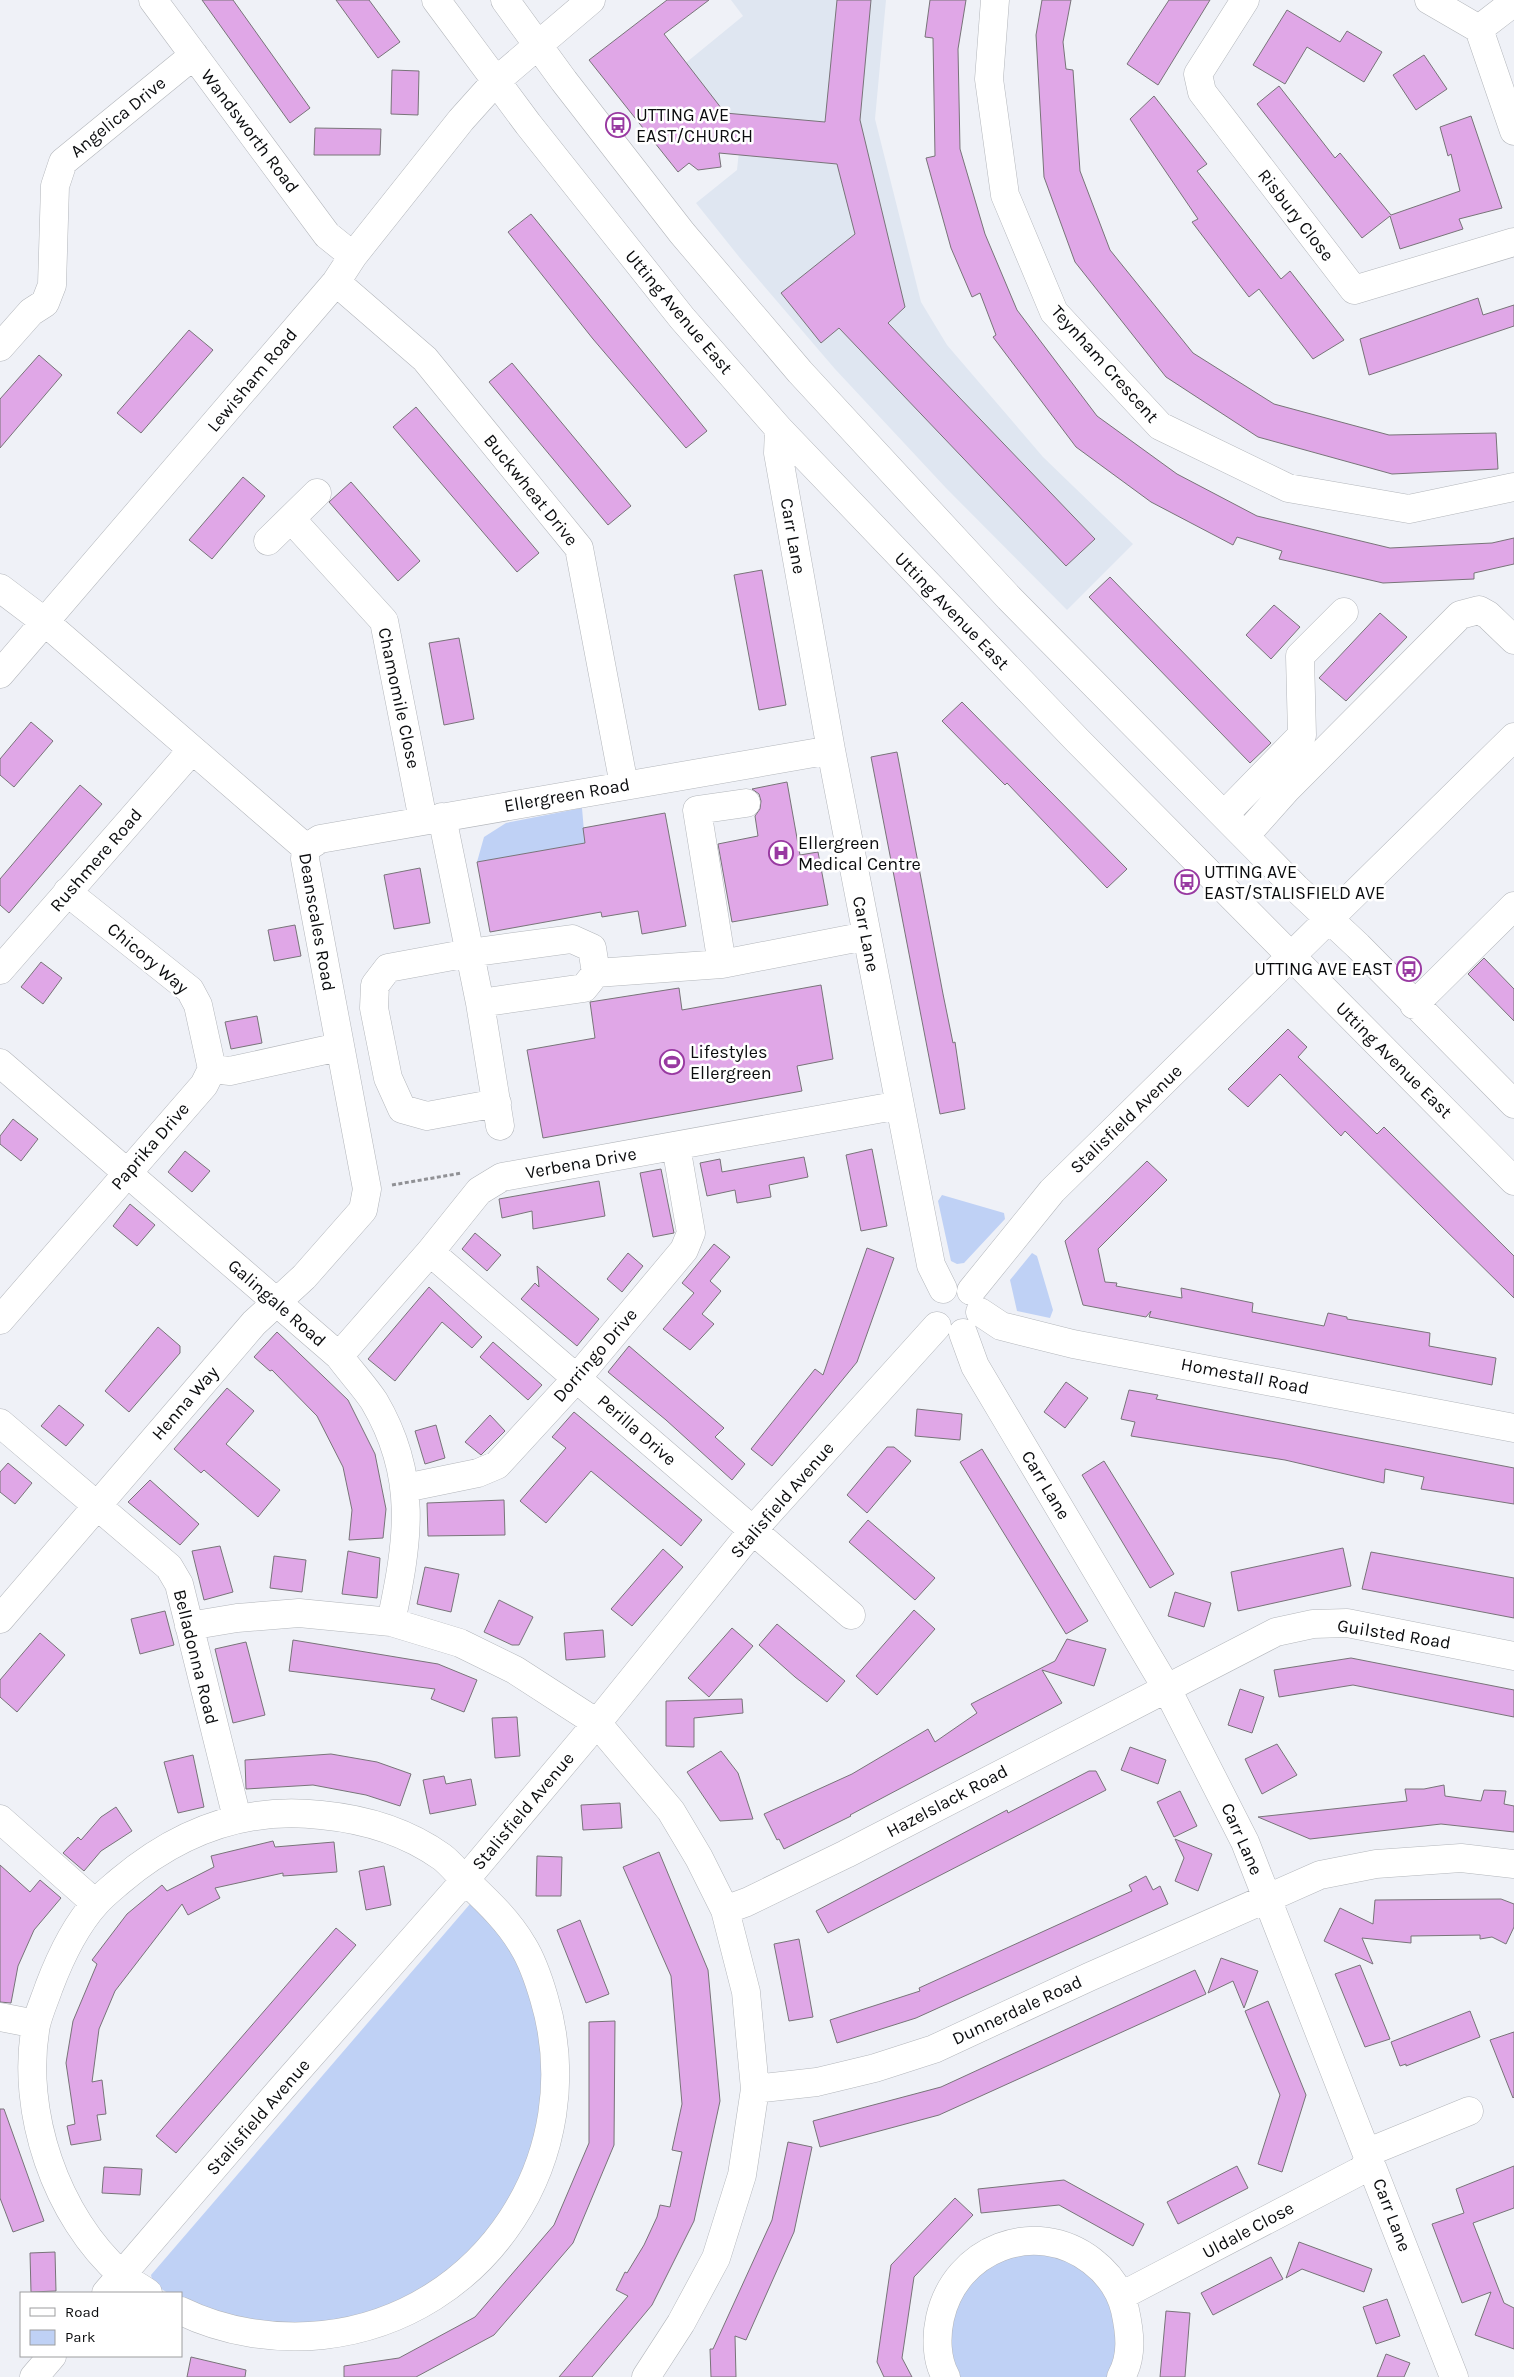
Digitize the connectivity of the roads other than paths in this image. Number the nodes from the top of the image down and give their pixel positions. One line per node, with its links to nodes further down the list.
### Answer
1 (153, 0): 11 (street, Wandsworth Road)
2 (436, 0): 12 (street, Utting Avenue East)
3 (505, 0): 10 (street)
4 (591, 0): 10 (street, Lewisham Road)
5 (995, 0): 19 (street, Teynham Crescent)
6 (1245, 0): 14 (street, Risbury Close)
7 (1429, 0): 9 (street)
8 (1514, 2): 9 (street)
9 (1479, 29): 13 (street)
10 (537, 44): 12 (street, Lewisham Road); 33 (street)
11 (194, 55): 15 (street, Wandsworth Road); 17 (street, Angelica Drive)
12 (496, 81): 15 (street, Lewisham Road); 18 (street, Utting Avenue East)
13 (1514, 131)
14 (1514, 242)
15 (353, 256): 16 (street, Lewisham Road)
16 (336, 282): 25 (street, Lewisham Road); 31 (street, Buckwheat Drive)
17 (0, 347)
18 (778, 429): 30 (street, Carr Lane); 42 (street, Utting Avenue East)
19 (1514, 487)
20 (317, 493): 21 (street)
21 (292, 520): 22 (street); 34 (street, Chamomile Close)
22 (268, 541)
23 (0, 588): 25 (street, Deanscales Road)
24 (1344, 612): 33 (street)
25 (45, 622): 27 (street, Lewisham Road); 29 (street, Deanscales Road)
26 (1514, 640): 35 (street)
27 (0, 674)
28 (1514, 737): 39 (street, Stalisfield Avenue)
29 (192, 750): 36 (street, Deanscales Road); 37 (street, Rushmere Road)
30 (831, 750): 31 (street, Ellergreen Road); 40 (street, Carr Lane)
31 (624, 785): 34 (street, Ellergreen Road)
32 (746, 803): 43 (street)
33 (1224, 815): 35 (street)
34 (433, 819): 36 (street, Ellergreen Road); 41 (street, Chamomile Close)
35 (1245, 836): 39 (street)
36 (306, 848): 48 (street, Deanscales Road)
37 (67, 892): 44 (street, Rushmere Road); 50 (street, Chicory Way)
38 (1514, 906): 47 (street)
39 (1329, 920): 42 (street, Stalisfield Avenue); 47 (street)
40 (866, 936): 43 (street); 52 (street, Carr Lane)
41 (469, 952): 45 (street); 46 (street, Chamomile Close); 46 (street, Chamomile Close)
42 (1290, 956): 55 (street, Utting Avenue East); 58 (street, Stalisfield Avenue)
43 (722, 964): 45 (street)
44 (0, 970)
45 (596, 973): 46 (street)
46 (480, 1003)
47 (1414, 1004): 51 (street)
48 (339, 1047): 50 (street); 59 (street, Deanscales Road)
49 (0, 1063): 54 (street, Galingale Road)
50 (212, 1069): 54 (street, Paprika Drive)
51 (1514, 1104)
52 (900, 1105): 53 (street, Verbena Drive); 57 (street, Carr Lane)
53 (676, 1146): 56 (street, Verbena Drive); 64 (street, Dorringo Drive)
54 (127, 1173): 59 (street, Galingale Road); 60 (street, Paprika Drive)
55 (1514, 1181)
56 (430, 1252): 63 (street, Verbena Drive); 64 (street, Perilla Drive)
57 (943, 1288): 58 (street); 61 (street)
58 (976, 1301): 62 (street, Stalisfield Avenue); 66 (street, Homestall Road)
59 (278, 1303): 63 (street, Galingale Road); 68 (street, Henna Way)
60 (2, 1312)
61 (937, 1326): 62 (street); 69 (street, Stalisfield Avenue)
62 (964, 1333): 75 (street, Carr Lane)
63 (339, 1356): 67 (street, Galingale Road)
64 (576, 1379): 67 (street, Dorringo Drive); 69 (street, Perilla Drive)
65 (0, 1423): 68 (street, Belladonna Road)
66 (1514, 1428)
67 (405, 1488): 72 (street, Galingale Road)
68 (96, 1507): 71 (street, Henna Way); 73 (street, Belladonna Road)
69 (754, 1530): 70 (street, Perilla Drive); 76 (street, Stalisfield Avenue)
70 (851, 1615)
71 (0, 1619)
72 (392, 1622): 73 (street); 76 (street)
73 (189, 1626): 77 (street, Belladonna Road)
74 (1514, 1656): 75 (street, Guilsted Road)
75 (1166, 1687): 81 (street, Carr Lane); 83 (street, Hazelslack Road)
76 (597, 1723): 80 (street, Stalisfield Avenue); 83 (street)
77 (237, 1818): 80 (street); 82 (street)
78 (0, 1819): 82 (street)
79 (1514, 1864): 81 (street, Dunnerdale Road)
80 (466, 1880): 89 (street, Stalisfield Avenue); 92 (street)
81 (1268, 1898): 86 (street, Dunnerdale Road); 88 (street, Carr Lane)
82 (95, 1904): 85 (street)
83 (725, 1910): 86 (street)
84 (0, 2017): 85 (street)
85 (36, 2024): 89 (street)
86 (755, 2089): 95 (street)
87 (1469, 2111): 88 (street, Uldale Close)
88 (1370, 2159): 91 (street, Uldale Close); 98 (street, Carr Lane)
89 (114, 2284): 90 (street)
90 (144, 2292)
91 (1122, 2296): 96 (street); 97 (street)
92 (182, 2311)
93 (51, 2357): 94 (street)
94 (34, 2377)
95 (646, 2377)
96 (946, 2377)
97 (1121, 2377)
98 (1454, 2377)

